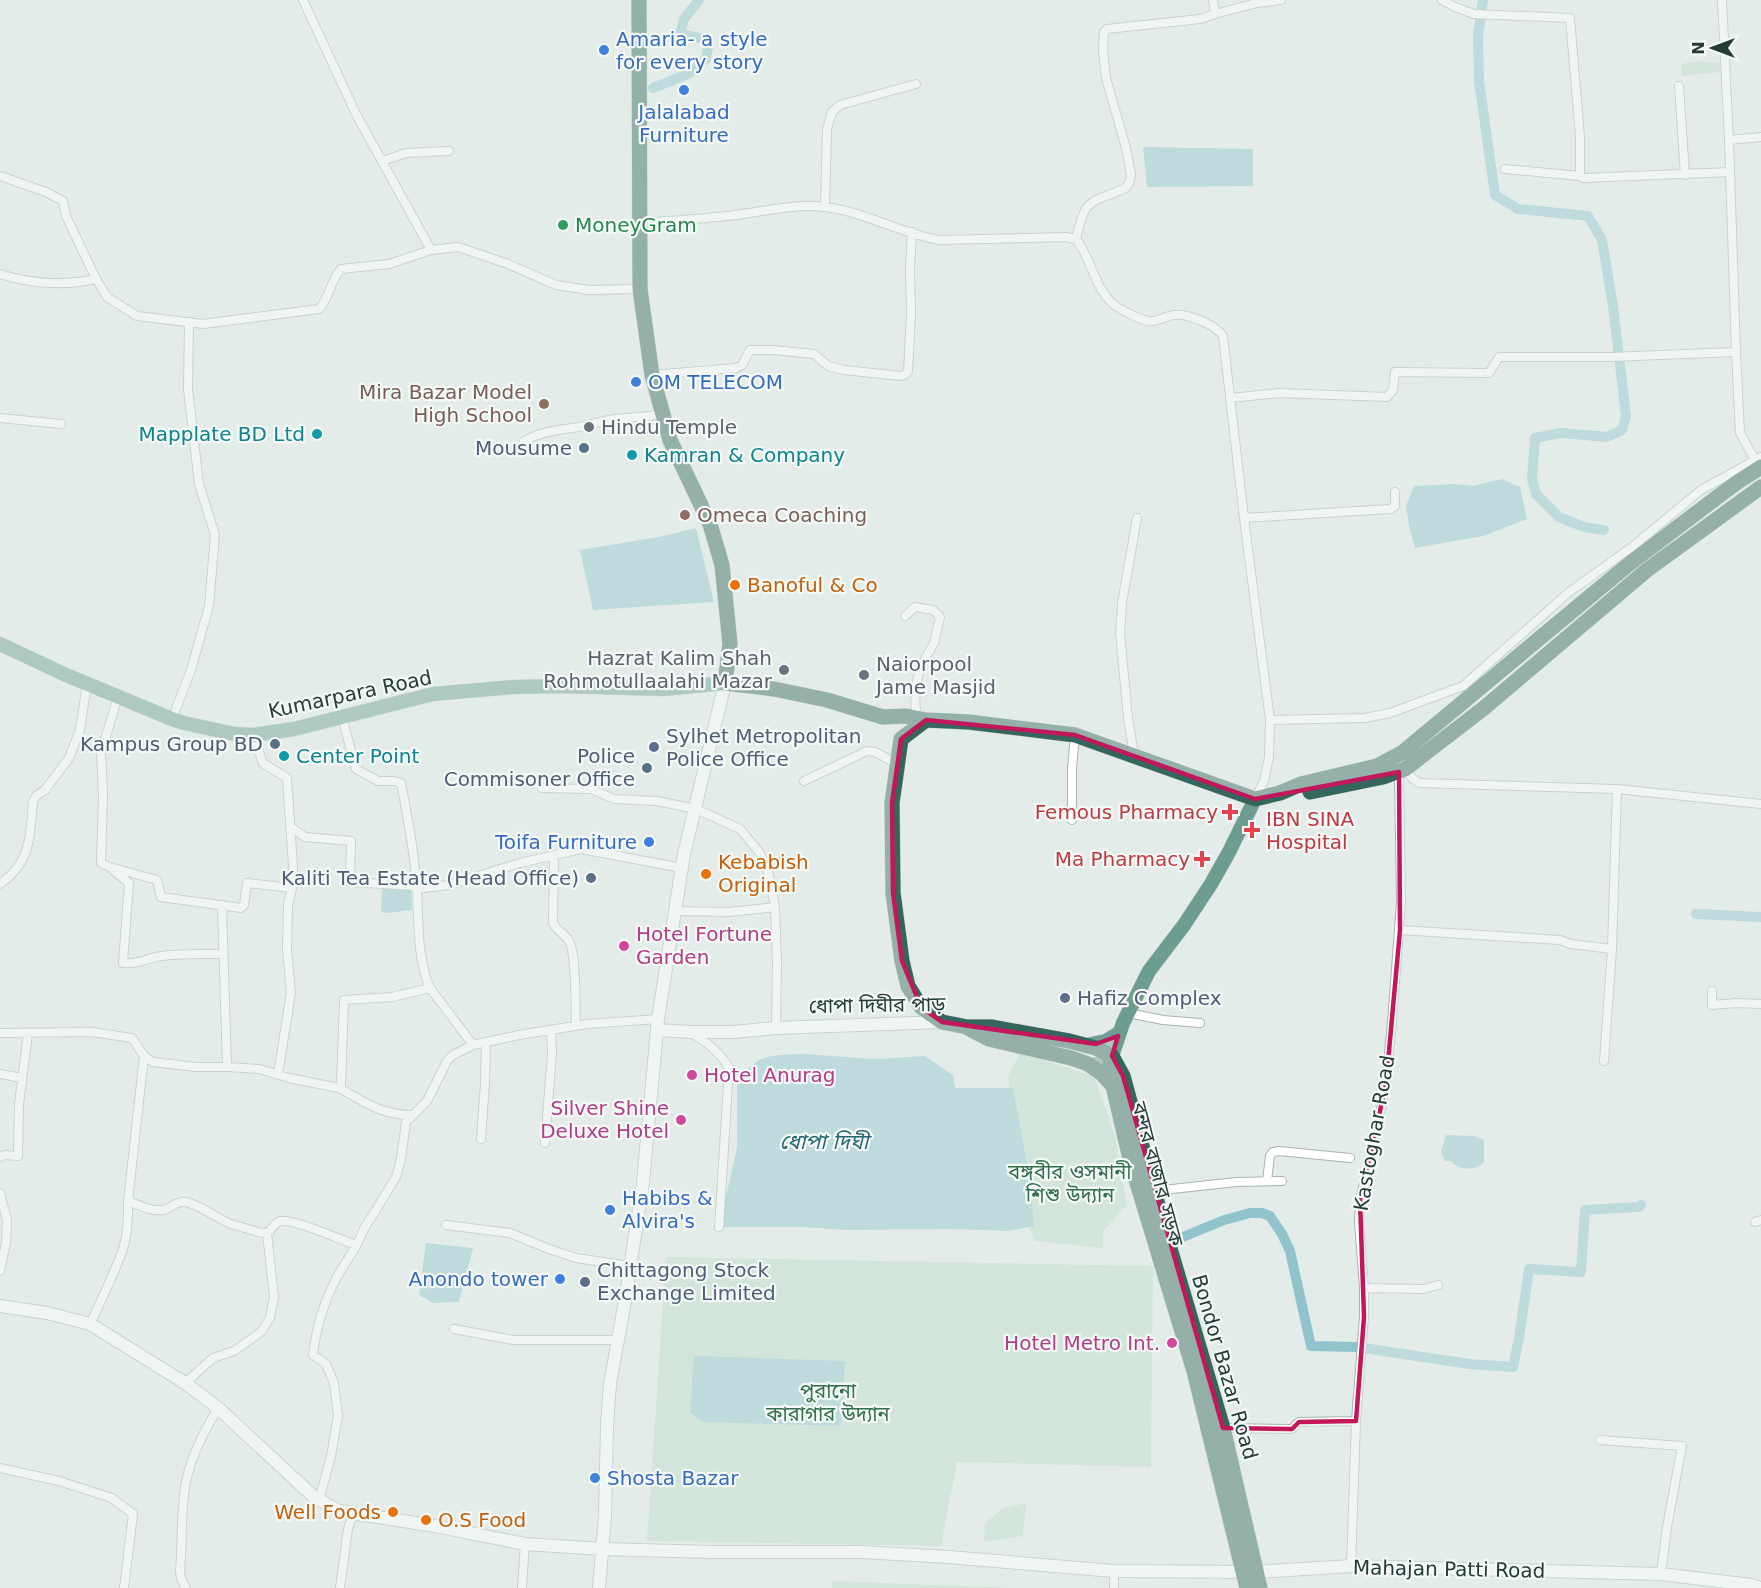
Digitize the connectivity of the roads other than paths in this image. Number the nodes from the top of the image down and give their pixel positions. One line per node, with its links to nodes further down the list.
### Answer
1 (303, 0): 13 (street)
2 (639, 0): 20 (highway)
3 (1214, 0): 7 (street)
4 (1281, 0): 7 (street)
5 (1442, 0): 18 (street)
6 (1722, 0): 11 (street)
7 (1215, 14): 22 (street)
8 (916, 84): 19 (street)
9 (1679, 86): 16 (street)
10 (1761, 137): 11 (street)
11 (1729, 140): 15 (street)
12 (449, 151): 13 (street)
13 (383, 161): 23 (street)
14 (1505, 169): 18 (street)
15 (1730, 172): 16 (street); 28 (street)
16 (1685, 175): 18 (street)
17 (0, 176): 25 (street)
18 (1580, 176)
19 (825, 207): 20 (street); 21 (street)
20 (640, 223): 26 (highway)
21 (912, 232): 22 (street); 29 (street)
22 (1076, 239): 30 (street)
23 (431, 250): 26 (street); 27 (street)
24 (0, 274): 25 (street)
25 (96, 279): 27 (street)
26 (640, 289): 29 (highway)
27 (189, 322): 47 (street)
28 (1736, 352): 30 (street); 35 (street)
29 (652, 375): 31 (highway)
30 (1230, 398): 39 (street)
31 (663, 414): 34 (street); 42 (highway)
32 (0, 418): 33 (street)
33 (61, 424)
34 (524, 441)
35 (1760, 464): 49 (street); 59 (highway)
36 (1761, 487): 55 (highway)
37 (1395, 492): 39 (street)
38 (1137, 518): 53 (street)
39 (1244, 518): 49 (street)
40 (904, 616): 48 (street)
41 (0, 644): 43 (main road, Kumarpara Road)
42 (725, 683): 45 (main road, Kumarpara Road); 46 (highway); 62 (main road)
43 (87, 684): 44 (main road, Kumarpara Road); 68 (street)
44 (118, 697): 47 (main road, Kumarpara Road); 66 (street)
45 (342, 717): 50 (main road, Kumarpara Road); 70 (street)
46 (883, 717): 48 (highway); 52 (highway)
47 (172, 719): 50 (main road, Kumarpara Road)
48 (921, 719): 51 (highway); 52 (highway)
49 (1270, 720): 60 (street)
50 (253, 735): 64 (street)
51 (1076, 735): 53 (highway); 63 (street)
52 (901, 739): 54 (highway)
53 (1134, 755): 60 (highway)
54 (897, 764): 56 (street); 81 (highway)
55 (1402, 770): 58 (street); 59 (highway); 74 (street, Kastoghar Road)
56 (804, 781)
57 (542, 788): 62 (street)
58 (1617, 789): 61 (street); 75 (street)
59 (1280, 793): 60 (highway)
60 (1255, 799): 80 (main road, বন্দর বাজার সড়ক)
61 (1761, 804)
62 (696, 808): 67 (main road); 72 (street)
63 (1072, 820)
64 (291, 827): 69 (street); 70 (street)
65 (554, 855): 67 (street); 70 (street); 84 (street)
66 (110, 867): 71 (street); 76 (street)
67 (682, 868): 73 (main road)
68 (0, 884)
69 (292, 888): 71 (street); 101 (street)
70 (416, 888): 77 (street)
71 (222, 905): 76 (street)
72 (775, 907): 73 (street); 86 (street)
73 (675, 911): 83 (main road)
74 (1400, 930): 75 (street); 122 (street, Kastoghar Road)
75 (1612, 949): 97 (street)
76 (224, 954): 99 (street)
77 (430, 988): 93 (street); 104 (street)
78 (1712, 991): 79 (street)
79 (1761, 1004)
80 (1128, 1014): 82 (street); 91 (main road, বন্দর বাজার সড়ক)
81 (942, 1023): 85 (highway, ধোপা দিঘীর পাড়); 86 (main road, ধোপা দিঘীর পাড়)
82 (1200, 1023)
83 (657, 1024): 84 (street); 88 (main road, ধোপা দিঘীর পাড়); 119 (main road)
84 (576, 1026): 87 (street)
85 (967, 1027): 94 (highway, ধোপা দিঘীর পাড়); 98 (highway)
86 (776, 1028): 88 (main road, ধোপা দিঘীর পাড়)
87 (551, 1030): 92 (street); 107 (street)
88 (691, 1032): 116 (street)
89 (0, 1033): 90 (street)
90 (28, 1033): 95 (street); 102 (street)
91 (1119, 1033): 94 (main road); 96 (main road, বন্দর বাজার সড়ক)
92 (486, 1042): 93 (street); 106 (street)
93 (473, 1045): 105 (street)
94 (1091, 1047): 96 (highway, ধোপা দিঘীর পাড়)
95 (144, 1056): 99 (street); 114 (street)
96 (1112, 1056): 98 (main road); 103 (highway, বন্দর বাজার সড়ক); 112 (highway, Bondor Bazar Road)
97 (1604, 1060)
98 (1091, 1066): 103 (highway)
99 (227, 1067): 101 (street)
100 (0, 1074): 102 (street)
101 (278, 1074): 104 (street)
102 (22, 1078): 108 (street)
103 (1113, 1086): 139 (highway, বন্দর বাজার সড়ক)
104 (339, 1088): 105 (street)
105 (412, 1115): 118 (street)
106 (481, 1139)
107 (545, 1143)
108 (0, 1157)
109 (1350, 1158): 110 (street)
110 (1267, 1181): 111 (street); 112 (street)
111 (1282, 1181)
112 (1154, 1191): 130 (highway, Bondor Bazar Road)
113 (0, 1193): 120 (street)
114 (128, 1201): 117 (street); 124 (street)
115 (446, 1225): 119 (street)
116 (719, 1227)
117 (267, 1233): 118 (street); 127 (street)
118 (356, 1245): 133 (street)
119 (630, 1266): 126 (main road)
120 (0, 1272)
121 (1438, 1285): 122 (street)
122 (1364, 1288): 129 (street, Kastoghar Road)
123 (0, 1306): 124 (main road, Mahajan Patti Road)
124 (90, 1324): 127 (main road, Mahajan Patti Road)
125 (454, 1329): 126 (street)
126 (617, 1340): 136 (main road)
127 (185, 1383): 128 (main road, Mahajan Patti Road)
128 (218, 1408): 133 (main road, Mahajan Patti Road); 142 (street)
129 (1356, 1421): 130 (street); 137 (street, Kastoghar Road)
130 (1223, 1428): 139 (highway, Bondor Bazar Road)
131 (1600, 1440): 140 (street)
132 (0, 1468): 141 (street)
133 (319, 1500): 134 (main road, Mahajan Patti Road)
134 (353, 1513): 135 (main road, Mahajan Patti Road); 143 (street)
135 (525, 1544): 136 (main road, Mahajan Patti Road); 144 (street)
136 (602, 1549): 138 (main road, Mahajan Patti Road); 145 (main road)
137 (1351, 1566): 139 (main road, Mahajan Patti Road); 140 (main road, Mahajan Patti Road)
138 (1114, 1571): 139 (main road, Mahajan Patti Road); 146 (street)
139 (1250, 1572): 147 (highway, বন্দর বাজার সড়ক); 148 (highway, Bondor Bazar Road)
140 (1661, 1574): 149 (main road, Mahajan Patti Road)
141 (124, 1588)
142 (186, 1588)
143 (340, 1588)
144 (522, 1588)
145 (599, 1588)
146 (1114, 1588)
147 (1247, 1588)
148 (1260, 1588)
149 (1760, 1588)

